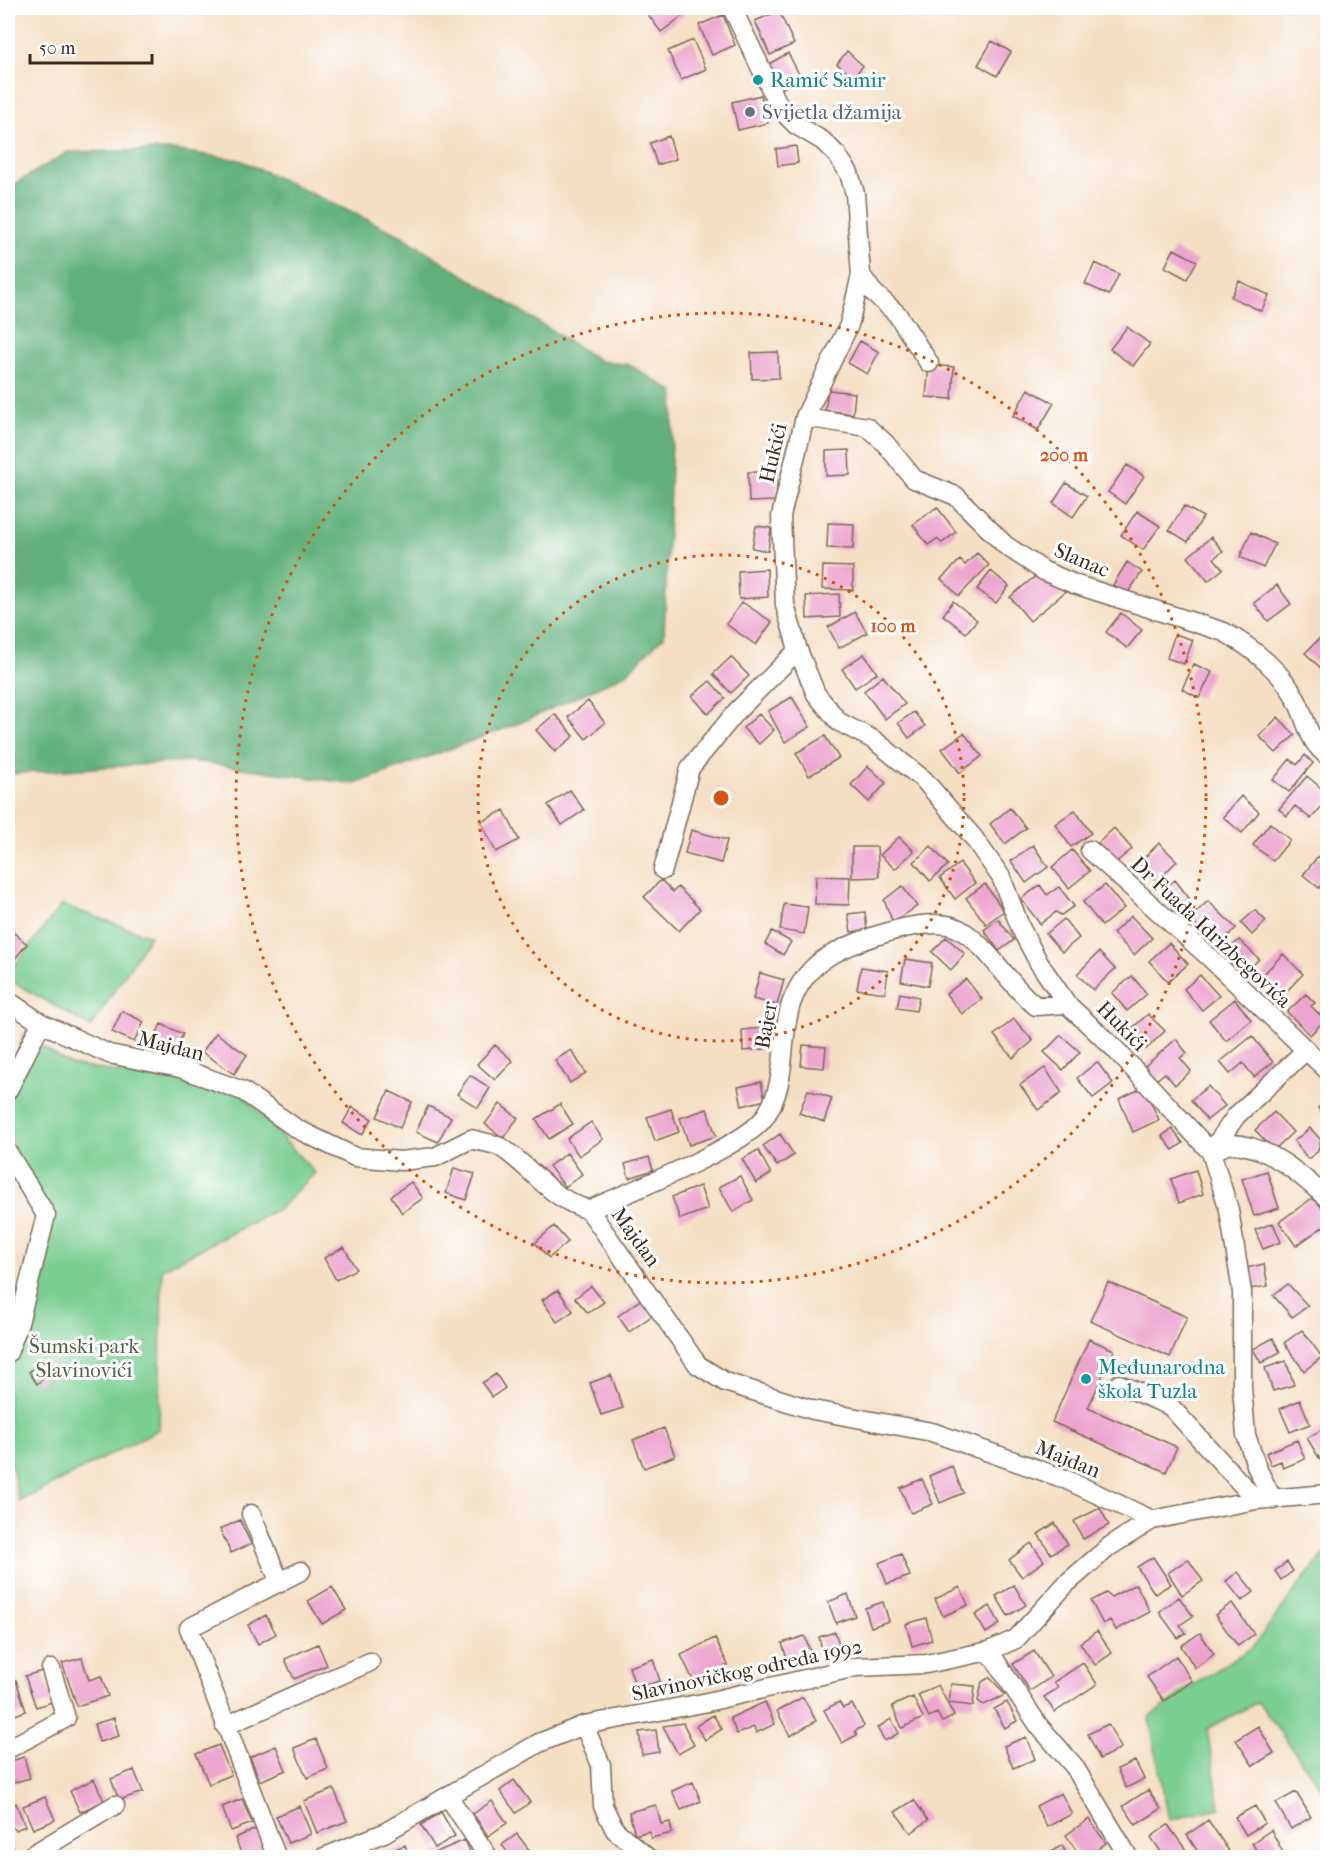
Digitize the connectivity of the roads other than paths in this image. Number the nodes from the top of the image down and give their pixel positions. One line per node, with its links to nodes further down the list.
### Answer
1 (732, 8): 2 (street, Hukići)
2 (861, 275): 3 (street); 4 (street, Hukići)
3 (929, 363)
4 (805, 417): 5 (street, Hukići); 6 (street, Slanac)
5 (798, 650): 8 (street); 10 (street, Hukići)
6 (1328, 756)
7 (1090, 850): 12 (street, Dr Fuada Idrizbegovića)
8 (663, 870)
9 (8, 1001): 11 (street, Majdan)
10 (1067, 1004): 15 (street, Hukići); 18 (street, Bajer)
11 (41, 1023): 14 (street); 18 (street, Majdan)
12 (1305, 1051): 13 (street, Dr Fuada Idrizbegovića); 15 (street)
13 (1328, 1071)
14 (8, 1090)
15 (1211, 1152): 17 (street); 22 (street, Hukići)
16 (9, 1163): 19 (street)
17 (1328, 1199)
18 (589, 1210): 24 (street, Majdan)
19 (8, 1353)
20 (1119, 1384): 22 (street)
21 (1328, 1494): 22 (street)
22 (1264, 1500): 24 (street, Slavinovičkog odreda 1992)
23 (251, 1514): 26 (street)
24 (1152, 1520): 27 (street, Slavinovičkog odreda 1992)
25 (302, 1571): 26 (street)
26 (280, 1583): 31 (street)
27 (989, 1652): 30 (street, Slavinovičkog odreda 1992); 41 (street)
28 (370, 1662): 31 (street)
29 (51, 1669): 32 (street)
30 (584, 1725): 33 (street, Slavinovičkog odreda 1992); 40 (street)
31 (225, 1726): 37 (street)
32 (8, 1749)
33 (448, 1796): 35 (street, Slavinovičkog odreda 1992); 39 (street)
34 (115, 1805): 36 (street)
35 (366, 1850): 38 (street, Slavinovičkog odreda 1992)
36 (27, 1857)
37 (277, 1857)
38 (322, 1857)
39 (489, 1857)
40 (648, 1857)
41 (1129, 1857)

